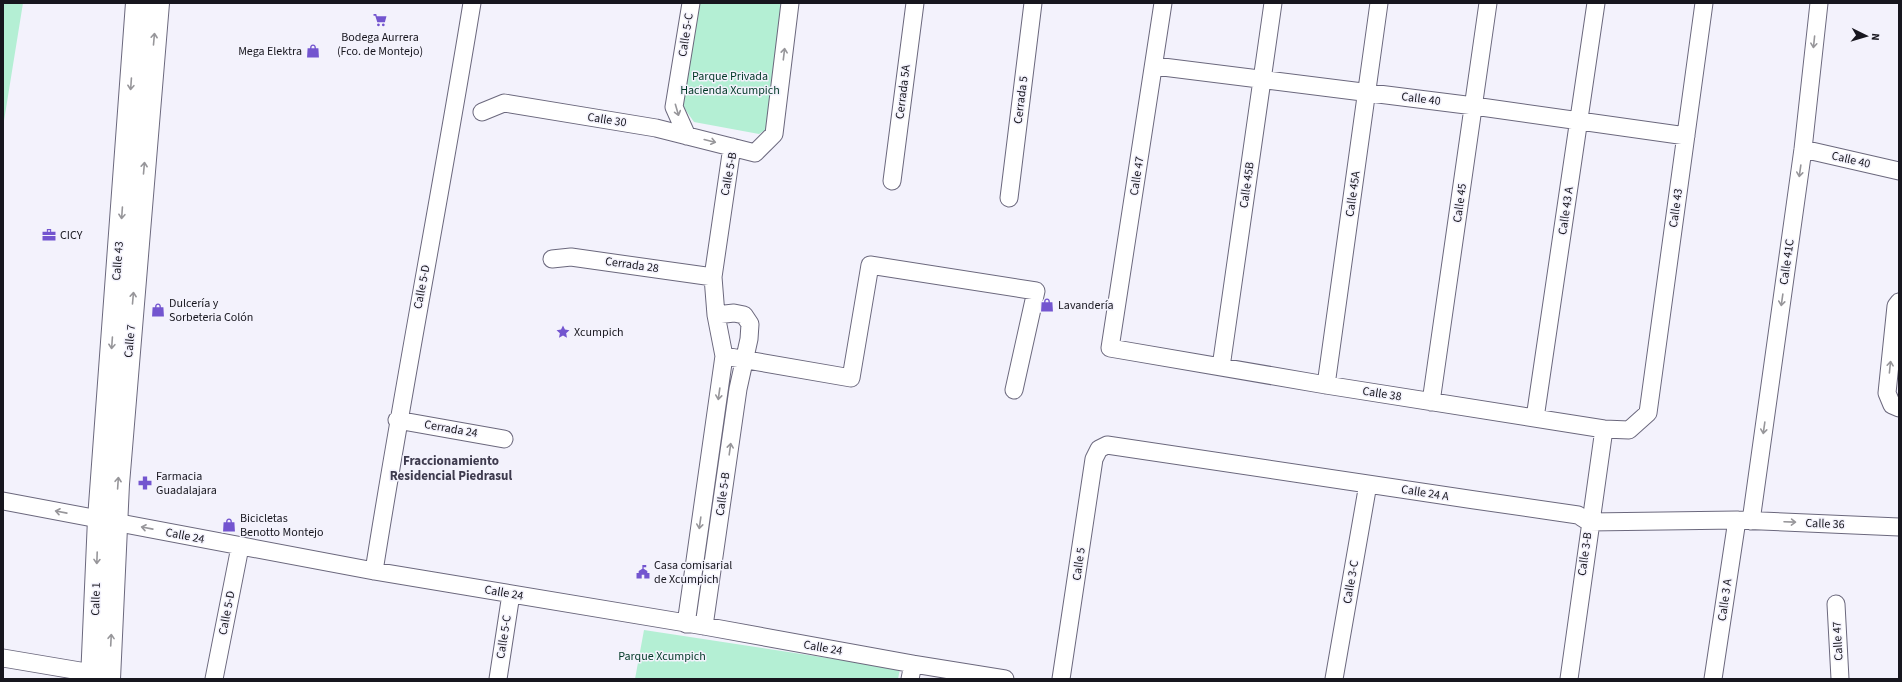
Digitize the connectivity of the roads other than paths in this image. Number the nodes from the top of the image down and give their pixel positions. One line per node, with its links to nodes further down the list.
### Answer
1 (137, 3): 48 (main road, Calle 43, one-way to 48)
2 (158, 3): 48 (main road, Calle 7, one-way to 2)
3 (472, 3): 42 (street, Calle 5-D)
4 (691, 3): 21 (street, Calle 5-C, one-way to 21)
5 (790, 3): 23 (street, Calle 5-B, one-way to 5)
6 (915, 3): 26 (street, Cerrada 5A)
7 (1033, 3): 27 (street, Cerrada 5)
8 (1163, 3): 15 (street, Calle 47)
9 (1273, 3): 16 (street, Calle 45B)
10 (1379, 3): 17 (street, Calle 45A)
11 (1488, 3): 18 (street, Calle 45)
12 (1596, 3): 20 (street, Calle 43 A)
13 (1704, 3): 22 (street, Calle 43)
14 (1819, 3): 24 (street, Calle 41C, one-way to 24)
15 (1155, 66): 16 (street, Calle 40); 32 (street, Calle 47)
16 (1262, 80): 17 (street, Calle 40); 35 (street, Calle 45B)
17 (1367, 92): 18 (street, Calle 40); 36 (street, Calle 45A)
18 (1474, 106): 20 (street, Calle 40); 38 (street, Calle 45)
19 (482, 112): 21 (street, Calle 30)
20 (1579, 122): 22 (street, Calle 40); 41 (street, Calle 43 A)
21 (687, 136): 23 (street, Calle 30, one-way to 23)
22 (1686, 136): 40 (street, Calle 43)
23 (732, 147): 29 (street, Calle 5-B)
24 (1803, 149): 25 (street, Calle 40); 49 (street, Calle 41C, one-way to 49)
25 (1899, 171)
26 (892, 180)
27 (1009, 198)
28 (552, 259): 29 (street, Cerrada 28)
29 (712, 277): 31 (street, Calle 5-B)
30 (1899, 302): 39 (street, one-way to 30)
31 (716, 315): 33 (street, Calle 5-B); 34 (street, Calle 5-B)
32 (1110, 348): 35 (street, Calle 38)
33 (724, 356): 34 (street); 56 (street, Calle 5-B, one-way to 56)
34 (744, 359): 37 (street); 57 (street, Calle 5-B, one-way to 34)
35 (1221, 367): 36 (street, Calle 38)
36 (1326, 385): 38 (street, Calle 38)
37 (1014, 390)
38 (1432, 402): 41 (street, Calle 38)
39 (1895, 407)
40 (1648, 413): 43 (street, Calle 38)
41 (1535, 418): 43 (street, Calle 38)
42 (398, 420): 44 (street, Cerrada 24); 53 (street, Calle 5-D)
43 (1604, 429): 50 (street, Calle 3-B)
44 (504, 439)
45 (1099, 449): 46 (street, Calle 24 A); 64 (street, Calle 5)
46 (1368, 484): 50 (street, Calle 24 A); 65 (street, Calle 3-C)
47 (3, 501): 48 (street, Calle 24, one-way to 47)
48 (108, 521): 52 (street, Calle 24, one-way to 48); 60 (main road, Calle 1)
49 (1744, 521): 50 (street, Calle 24 A); 51 (street, Calle 36, one-way to 51); 67 (street, Calle 3 A)
50 (1589, 522): 66 (street, Calle 3-B)
51 (1899, 527)
52 (240, 547): 53 (street, Calle 24); 61 (street, Calle 5-D)
53 (374, 571): 54 (street, Calle 24)
54 (511, 594): 56 (street, Calle 24); 62 (street, Calle 5-C)
55 (1836, 604): 68 (street, Calle 47)
56 (686, 624): 57 (street, Calle 24)
57 (704, 626): 59 (street, Calle 24)
58 (3, 658): 60 (street)
59 (911, 672): 63 (street, Calle 24)
60 (98, 677)
61 (214, 679)
62 (498, 679)
63 (1005, 679)
64 (1062, 679)
65 (1334, 679)
66 (1569, 679)
67 (1713, 679)
68 (1840, 679)

